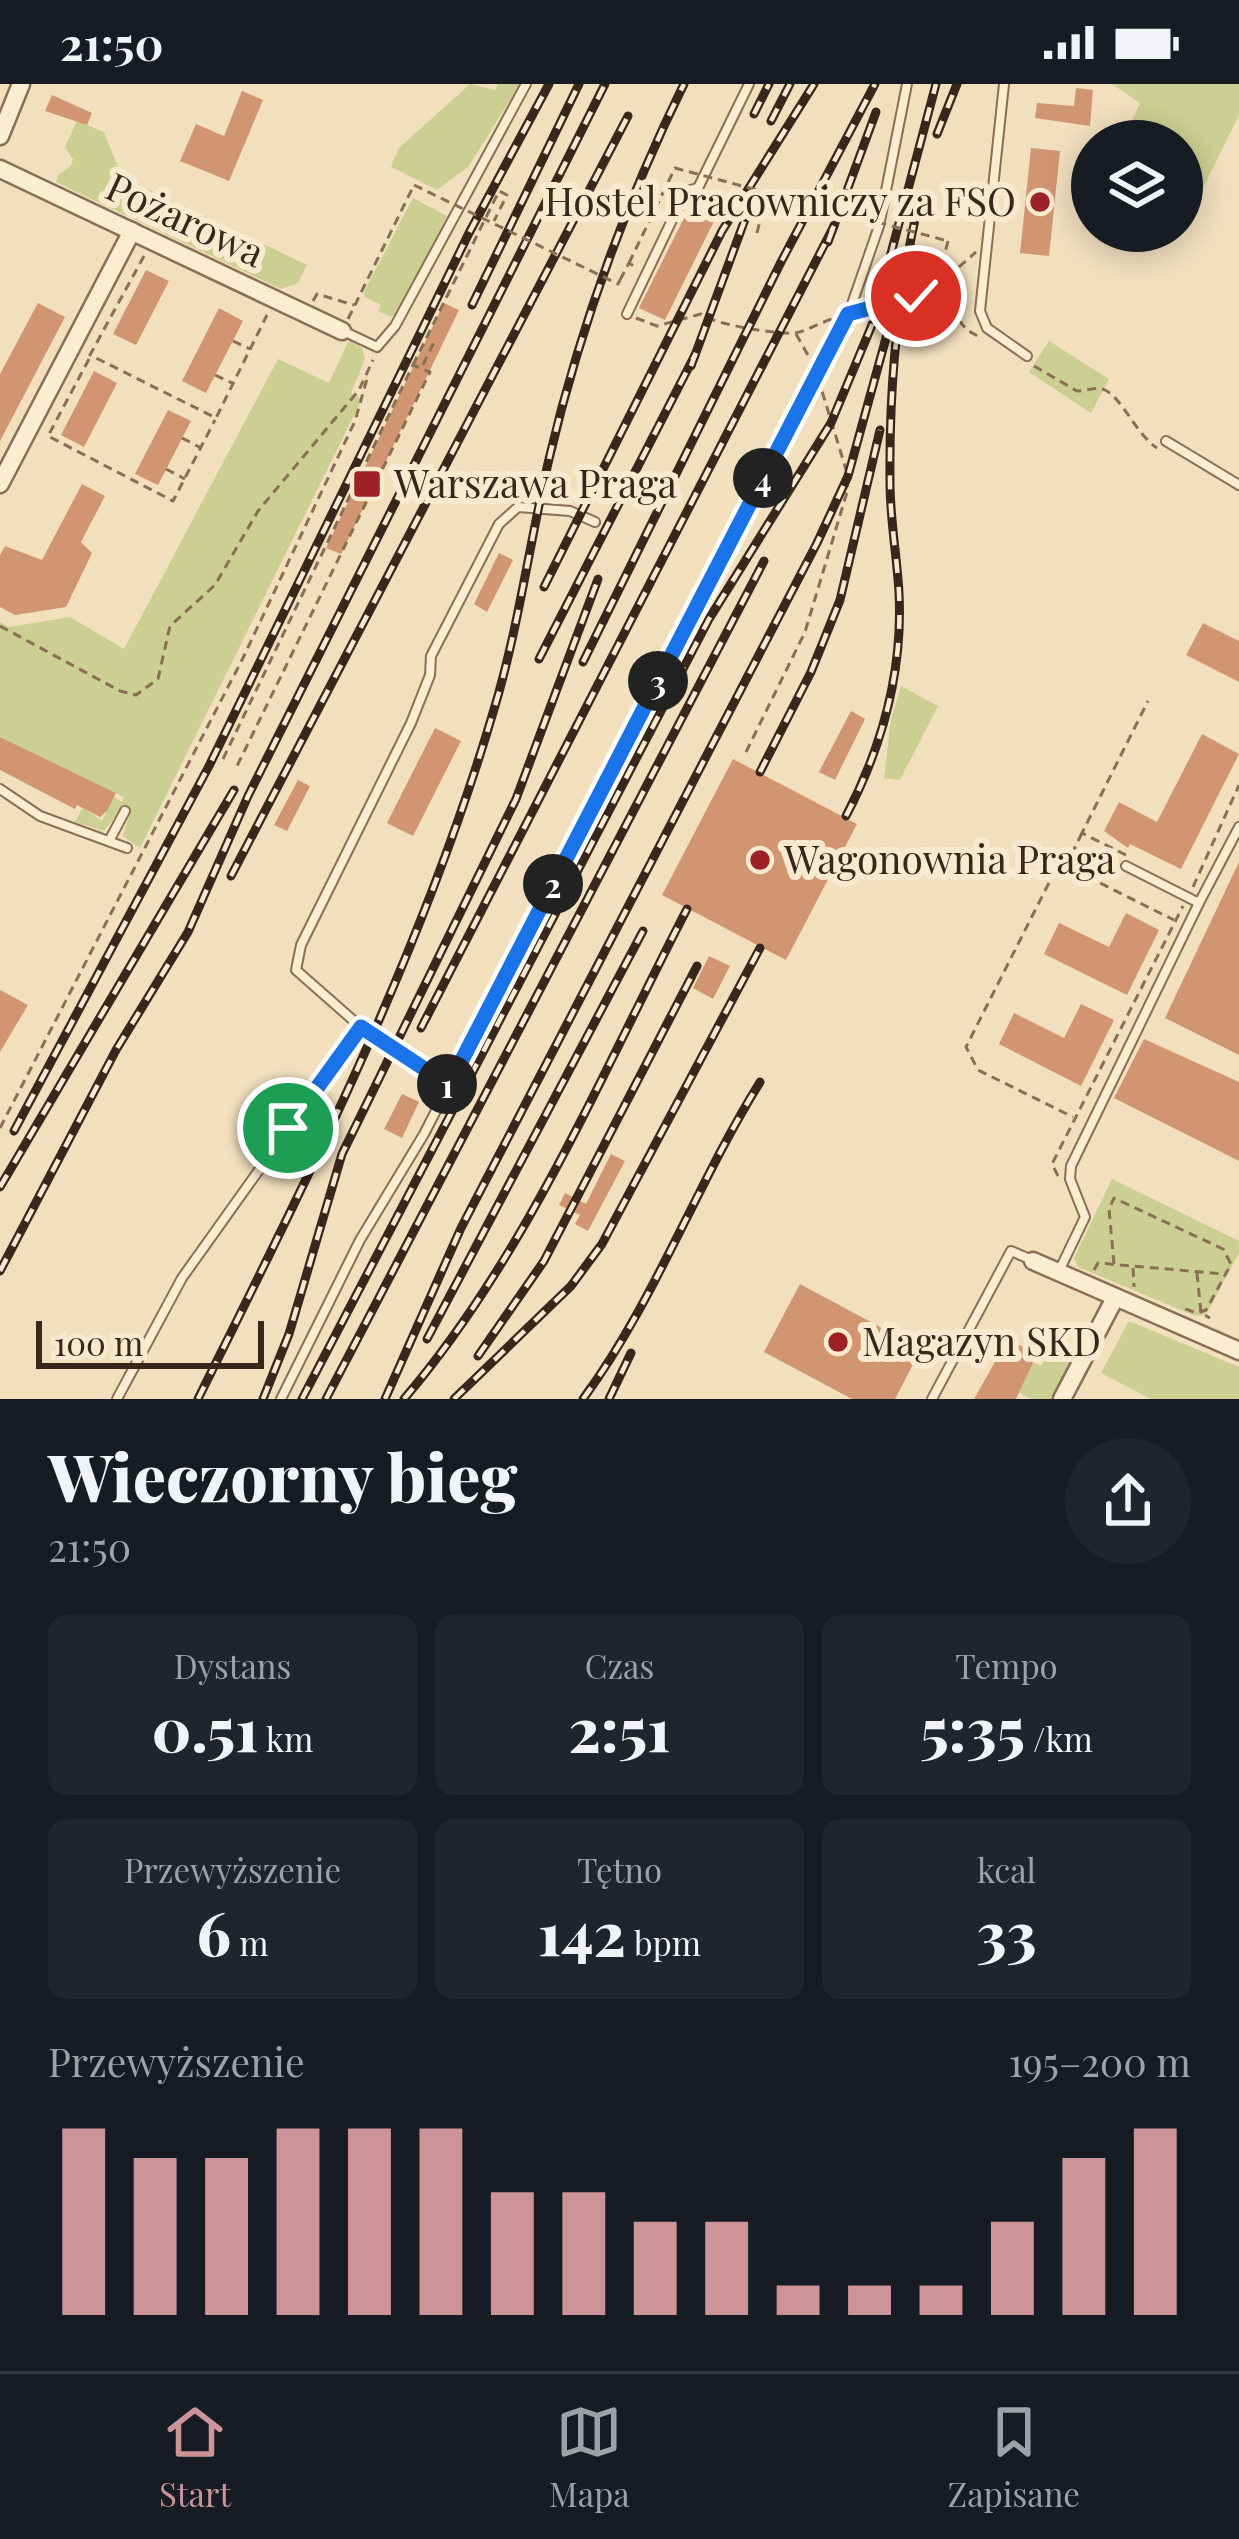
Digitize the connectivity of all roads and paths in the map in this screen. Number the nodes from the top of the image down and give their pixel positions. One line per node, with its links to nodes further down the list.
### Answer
1 (21, 84): 6 (street)
2 (526, 84): 31 (lane)
3 (749, 84): 23 (lane)
4 (907, 84): 24 (lane)
5 (1004, 84): 12 (lane)
6 (0, 136)
7 (0, 169): 10 (street, Pożarowa)
8 (766, 193): 11 (path); 14 (path, bridge); 18 (path, bridge)
9 (494, 219): 14 (path, bridge); 19 (path, bridge); 35 (path)
10 (132, 231): 22 (street, Pożarowa); 52 (street)
11 (757, 232)
12 (991, 239): 18 (path); 34 (lane)
13 (146, 254): 16 (path)
14 (629, 263): 15 (path, bridge)
15 (636, 270)
16 (129, 282): 17 (path); 21 (path)
17 (137, 286)
18 (935, 288): 24 (path); 30 (path)
19 (355, 303): 22 (path); 26 (path)
20 (268, 312): 32 (path)
21 (113, 314): 25 (path); 33 (path)
22 (305, 314): 26 (street, Pożarowa)
23 (627, 314): 27 (path)
24 (848, 314): 27 (path); 38 (lane)
25 (121, 318)
26 (342, 331): 31 (lane)
27 (795, 333): 38 (path)
28 (435, 340): 36 (path)
29 (233, 341): 32 (path)
30 (986, 341)
31 (377, 346): 39 (path)
32 (251, 350): 41 (path)
33 (90, 355): 40 (path); 44 (path)
34 (1026, 358): 48 (path)
35 (413, 364): 36 (path); 58 (path)
36 (422, 368): 59 (path)
37 (215, 375): 41 (path)
38 (816, 375): 57 (path); 72 (lane)
39 (367, 379): 55 (path); 74 (path)
40 (76, 383): 42 (path); 43 (path)
41 (234, 384): 44 (path)
42 (85, 388)
43 (59, 415): 45 (path); 51 (path)
44 (216, 418): 49 (path)
45 (69, 420)
46 (182, 438): 49 (path)
47 (1166, 441): 53 (lane)
48 (1154, 446)
49 (201, 448): 51 (path)
50 (166, 470): 51 (path)
51 (184, 479)
52 (0, 484)
53 (1239, 485)
54 (595, 522): 71 (lane)
55 (0, 626)
56 (1148, 701): 63 (path)
57 (746, 752)
58 (223, 759)
59 (237, 766)
60 (0, 789): 64 (lane)
61 (125, 811): 64 (lane)
62 (1239, 827): 69 (lane)
63 (1082, 832): 66 (path); 67 (path)
64 (109, 841): 65 (lane)
65 (127, 848)
66 (1137, 861)
67 (1066, 866): 70 (path); 73 (path)
68 (1126, 866): 69 (lane)
69 (1199, 904): 73 (lane)
70 (1176, 920)
71 (361, 1027): 72 (lane); 87 (lane)
72 (449, 1085): 88 (lane)
73 (1090, 1126): 77 (lane)
74 (0, 1128)
75 (1034, 1261): 77 (street); 89 (lane)
76 (1114, 1264): 77 (path); 78 (path); 80 (path)
77 (1062, 1266): 82 (street)
78 (1133, 1266): 79 (path); 81 (path)
79 (1197, 1272): 80 (path); 84 (path)
80 (1226, 1274): 84 (path)
81 (1134, 1287)
82 (1115, 1298): 86 (street); 90 (street)
83 (1176, 1304): 84 (path)
84 (1201, 1313): 85 (path)
85 (1210, 1318)
86 (1239, 1352)
87 (117, 1399)
88 (281, 1399)
89 (932, 1399)
90 (1062, 1399)

